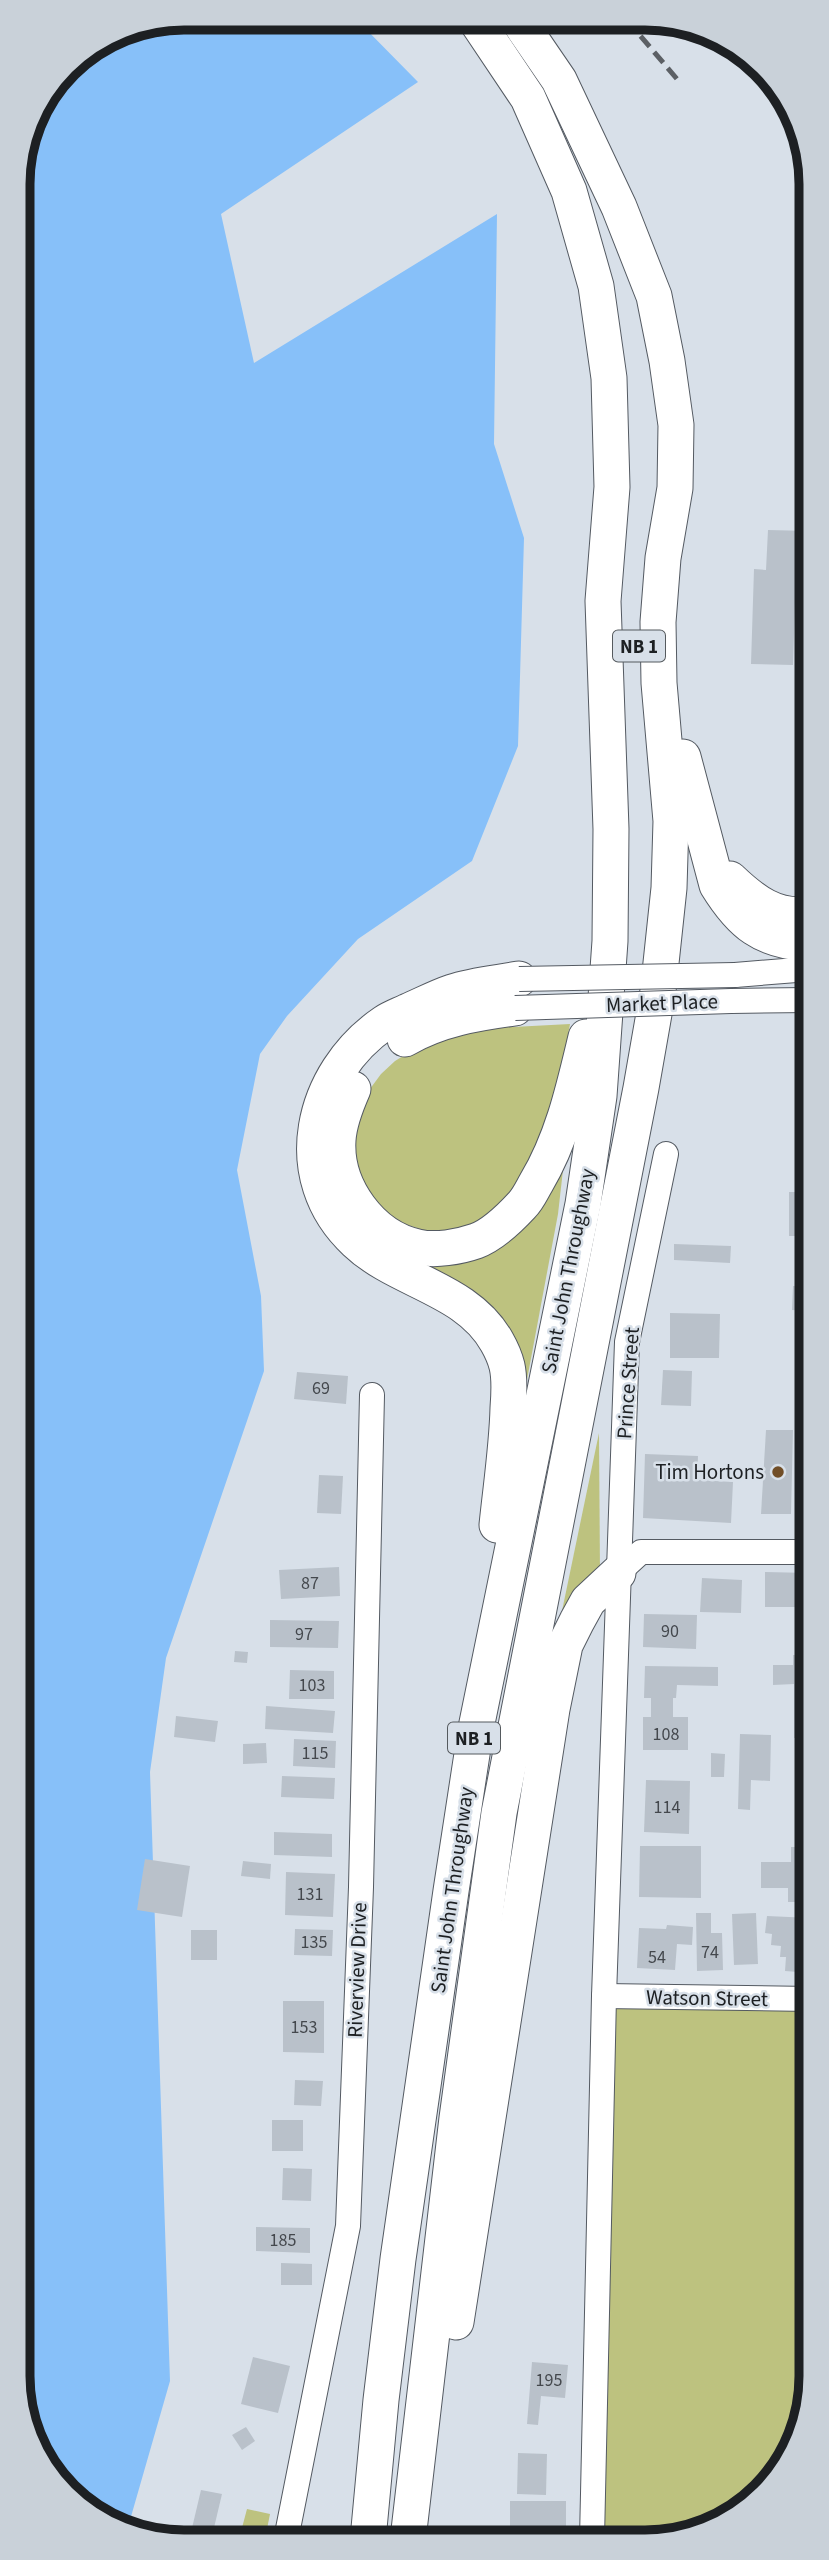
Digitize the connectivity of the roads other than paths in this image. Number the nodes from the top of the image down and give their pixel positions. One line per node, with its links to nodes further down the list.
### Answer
1 (482, 30): 7 (highway, Saint John Throughway / NB 1)
2 (525, 30): 3 (highway, Saint John Throughway / NB 1)
3 (619, 207): 4 (highway, Saint John Throughway / NB 1); 14 (highway, Saint John Throughway / NB 1)
4 (675, 488): 5 (highway); 14 (highway, Saint John Throughway / NB 1)
5 (706, 848): 6 (highway); 8 (highway)
6 (799, 915)
7 (610, 942): 10 (highway); 19 (highway, Saint John Throughway / NB 1)
8 (799, 943)
9 (799, 970): 10 (street, Market Place, bridge)
10 (517, 994): 12 (street, Market Place, bridge); 19 (highway)
11 (799, 1000): 12 (street, Market Place)
12 (772, 1001): 13 (street)
13 (799, 1011)
14 (641, 1088): 24 (highway, Saint John Throughway / NB 1)
15 (666, 1154): 18 (street, Prince Street)
16 (372, 1395): 22 (street, Riverview Drive)
17 (799, 1552): 18 (street)
18 (618, 1573): 20 (street, Prince Street); 25 (highway)
19 (476, 1728): 23 (highway, Saint John Throughway / NB 1)
20 (604, 1996): 21 (street, Watson Street); 26 (street, Prince Street)
21 (799, 1999)
22 (288, 2530)
23 (369, 2530)
24 (409, 2530)
25 (421, 2530)
26 (592, 2530)

